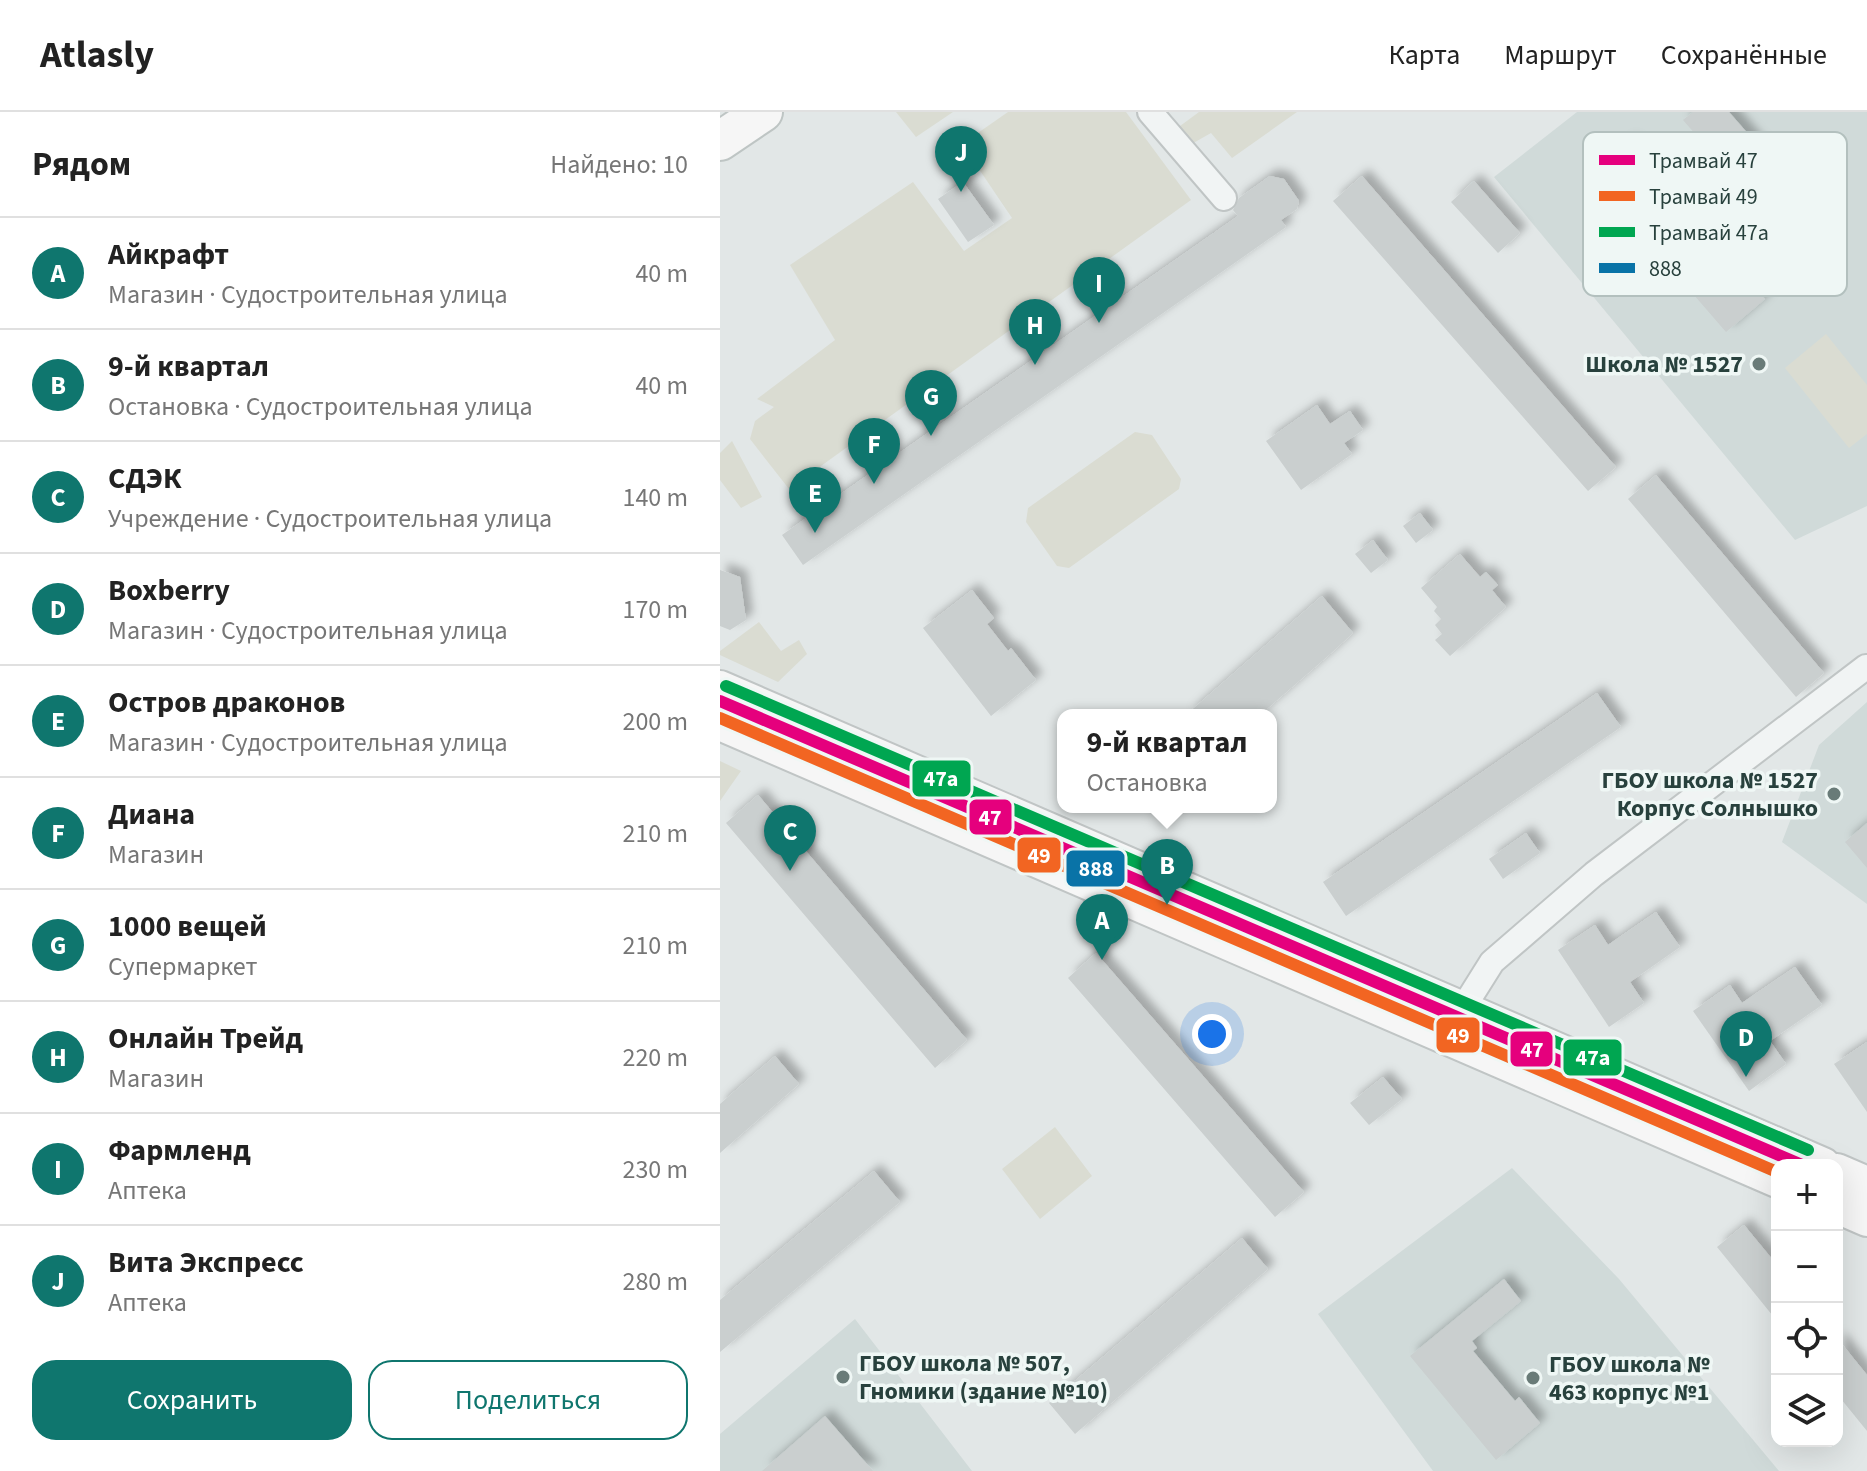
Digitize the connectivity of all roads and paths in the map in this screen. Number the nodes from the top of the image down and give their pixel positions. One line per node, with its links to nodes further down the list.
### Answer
1 (763, 112): 3 (main road)
2 (1150, 112): 4 (street)
3 (720, 141)
4 (1224, 198)
5 (1866, 667): 8 (street)
6 (720, 688): 8 (street)
7 (720, 723): 8 (street)
8 (1454, 1023): 9 (street); 11 (street)
9 (1807, 1159)
10 (1843, 1174): 12 (street)
11 (1771, 1177)
12 (1867, 1184)
13 (1843, 1209): 14 (street)
14 (1867, 1219)

